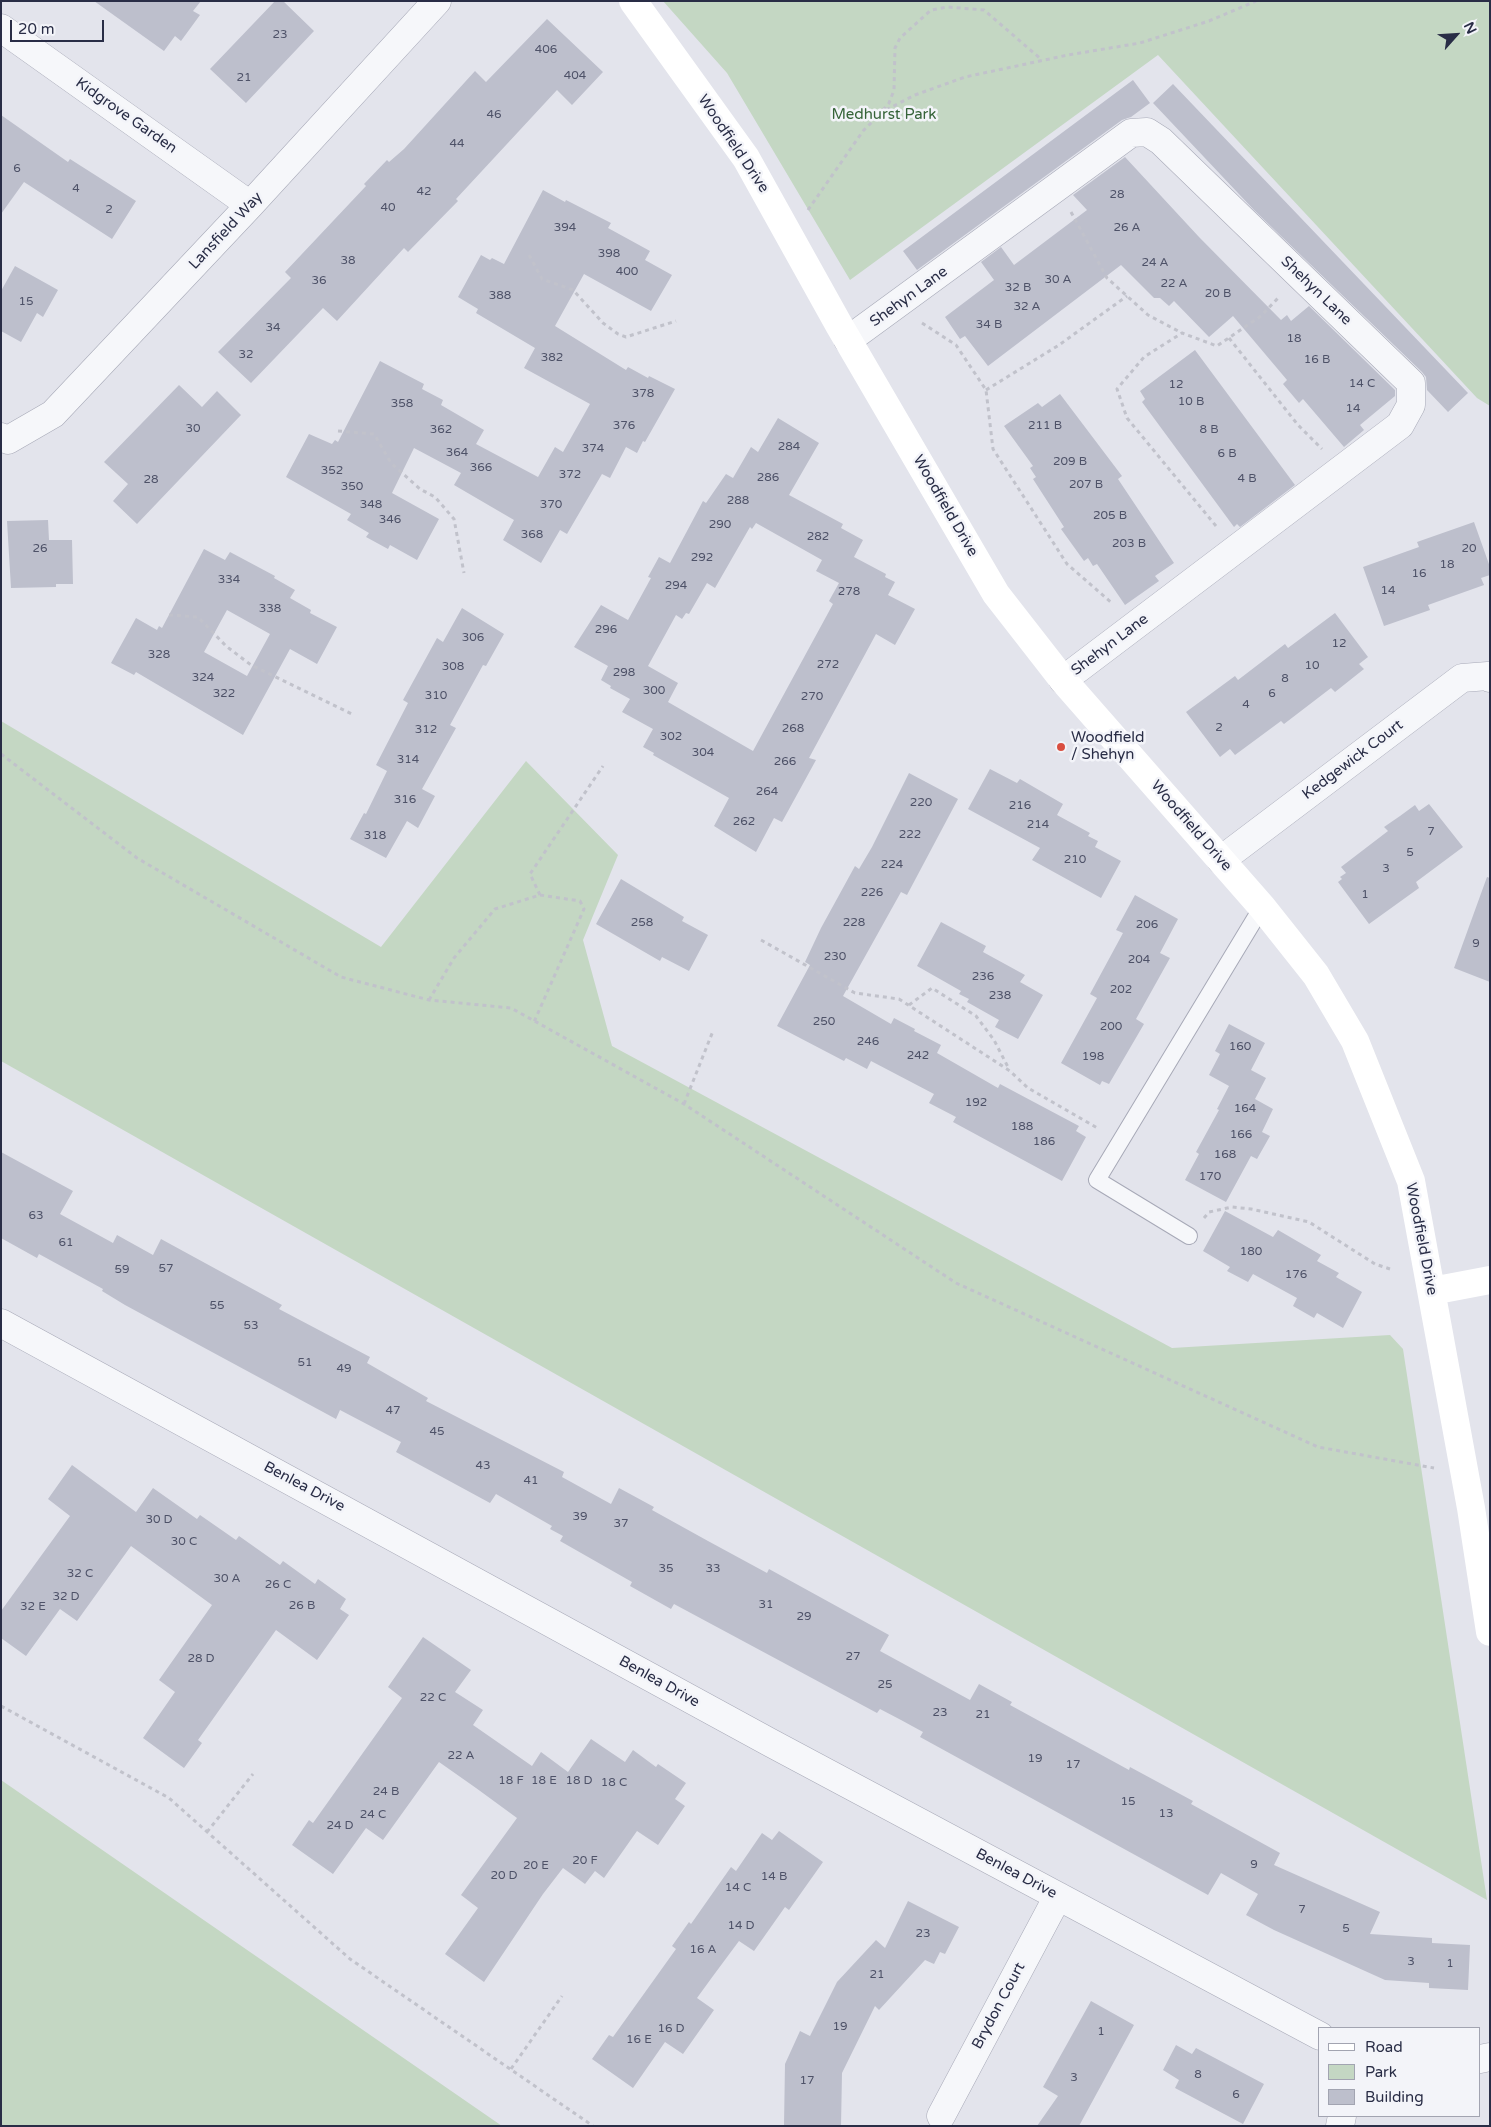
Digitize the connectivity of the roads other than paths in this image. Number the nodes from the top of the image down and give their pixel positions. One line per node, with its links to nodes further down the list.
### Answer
1 (437, 1): 4 (street, Lansfield Way)
2 (633, 1): 5 (street, Woodfield Drive)
3 (1, 28): 4 (street, Kidgrove Garden)
4 (250, 205): 6 (street, Lansfield Way)
5 (848, 340): 8 (street, Woodfield Drive); 8 (street, Shehyn Lane)
6 (1, 437)
7 (1490, 678): 9 (street, Kedgewick Court)
8 (1063, 680): 9 (street, Woodfield Drive)
9 (1221, 860): 10 (street, Woodfield Drive)
10 (1262, 907): 11 (lane); 13 (street, Woodfield Drive)
11 (1190, 1236)
12 (1490, 1280): 13 (street)
13 (1432, 1291): 15 (street, Woodfield Drive)
14 (1, 1323): 16 (street, Benlea Drive)
15 (1490, 1632)
16 (1058, 1896): 17 (street, Benlea Drive); 18 (street, Brydon Court)
17 (1318, 2035)
18 (941, 2116)

